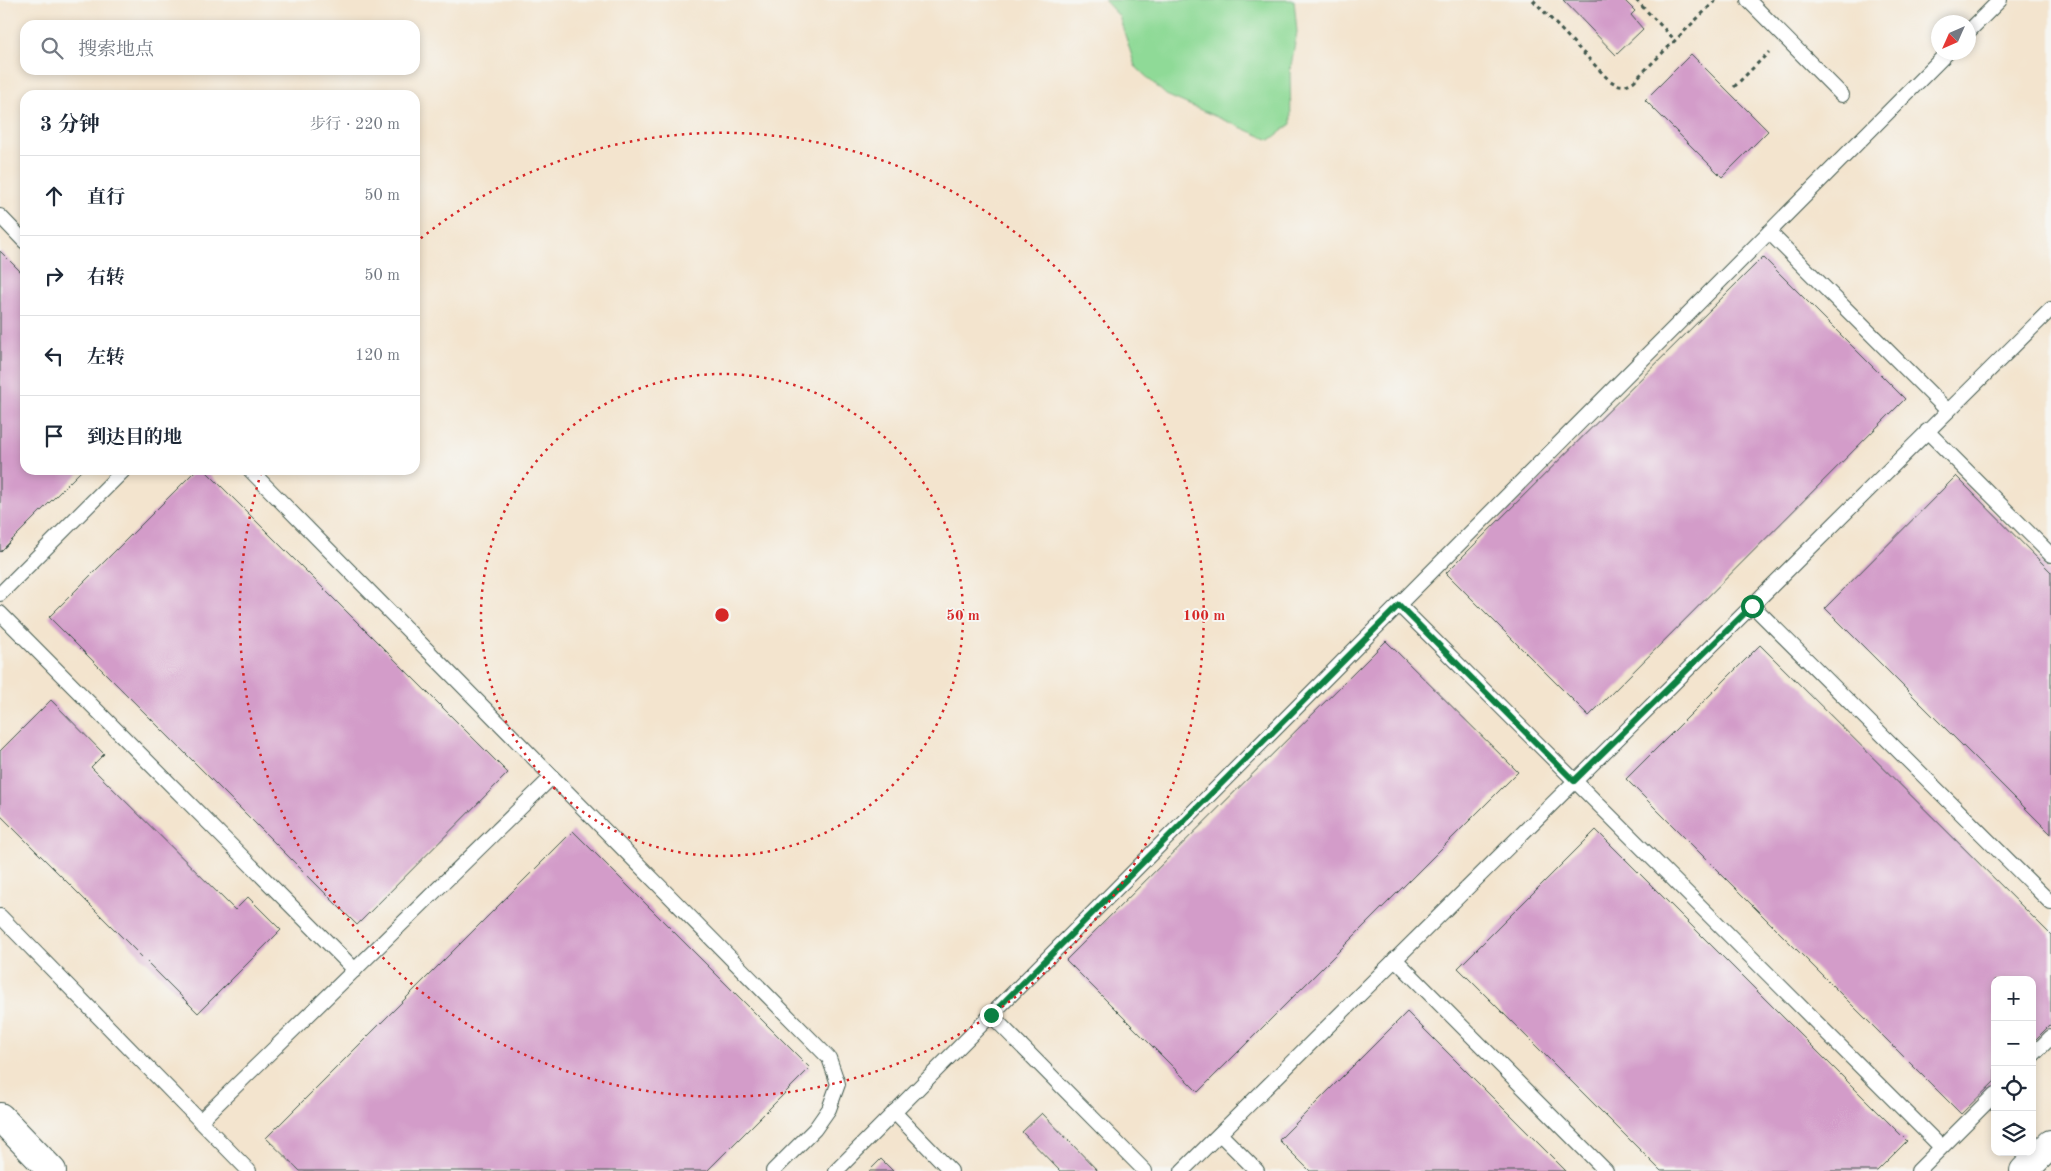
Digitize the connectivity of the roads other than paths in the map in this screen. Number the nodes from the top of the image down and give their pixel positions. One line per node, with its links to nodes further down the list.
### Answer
1 (1748, 0): 5 (lane)
2 (2000, 0): 3 (lane)
3 (1976, 24)
4 (1940, 60): 7 (lane)
5 (1842, 95)
6 (0, 216): 8 (lane)
7 (1769, 232): 10 (lane); 16 (lane)
8 (20, 237)
9 (2051, 309): 10 (lane)
10 (1948, 411): 11 (lane)
11 (1928, 431): 14 (lane); 17 (lane)
12 (119, 475): 15 (lane)
13 (255, 475): 19 (lane)
14 (2051, 555)
15 (0, 594)
16 (1399, 605): 20 (lane); 25 (lane)
17 (1752, 606): 20 (lane); 21 (lane)
18 (0, 613): 24 (lane)
19 (552, 777): 24 (lane); 37 (lane)
20 (1574, 781): 23 (lane); 34 (lane)
21 (2051, 903)
22 (0, 916): 31 (lane)
23 (1395, 959): 32 (lane); 43 (lane)
24 (354, 970): 31 (lane)
25 (991, 1015): 29 (lane); 40 (lane)
26 (2051, 1037): 27 (lane)
27 (2036, 1052)
28 (1991, 1098): 34 (lane)
29 (894, 1112): 38 (lane); 39 (lane)
30 (0, 1118): 35 (main road)
31 (200, 1121): 36 (lane)
32 (1220, 1134): 41 (lane); 42 (lane)
33 (2051, 1144): 45 (main road)
34 (1941, 1147): 44 (lane)
35 (52, 1171)
36 (249, 1171)
37 (773, 1171)
38 (836, 1171)
39 (951, 1171)
40 (1145, 1171)
41 (1182, 1171)
42 (1257, 1171)
43 (1606, 1171)
44 (1918, 1171)
45 (2024, 1171)

